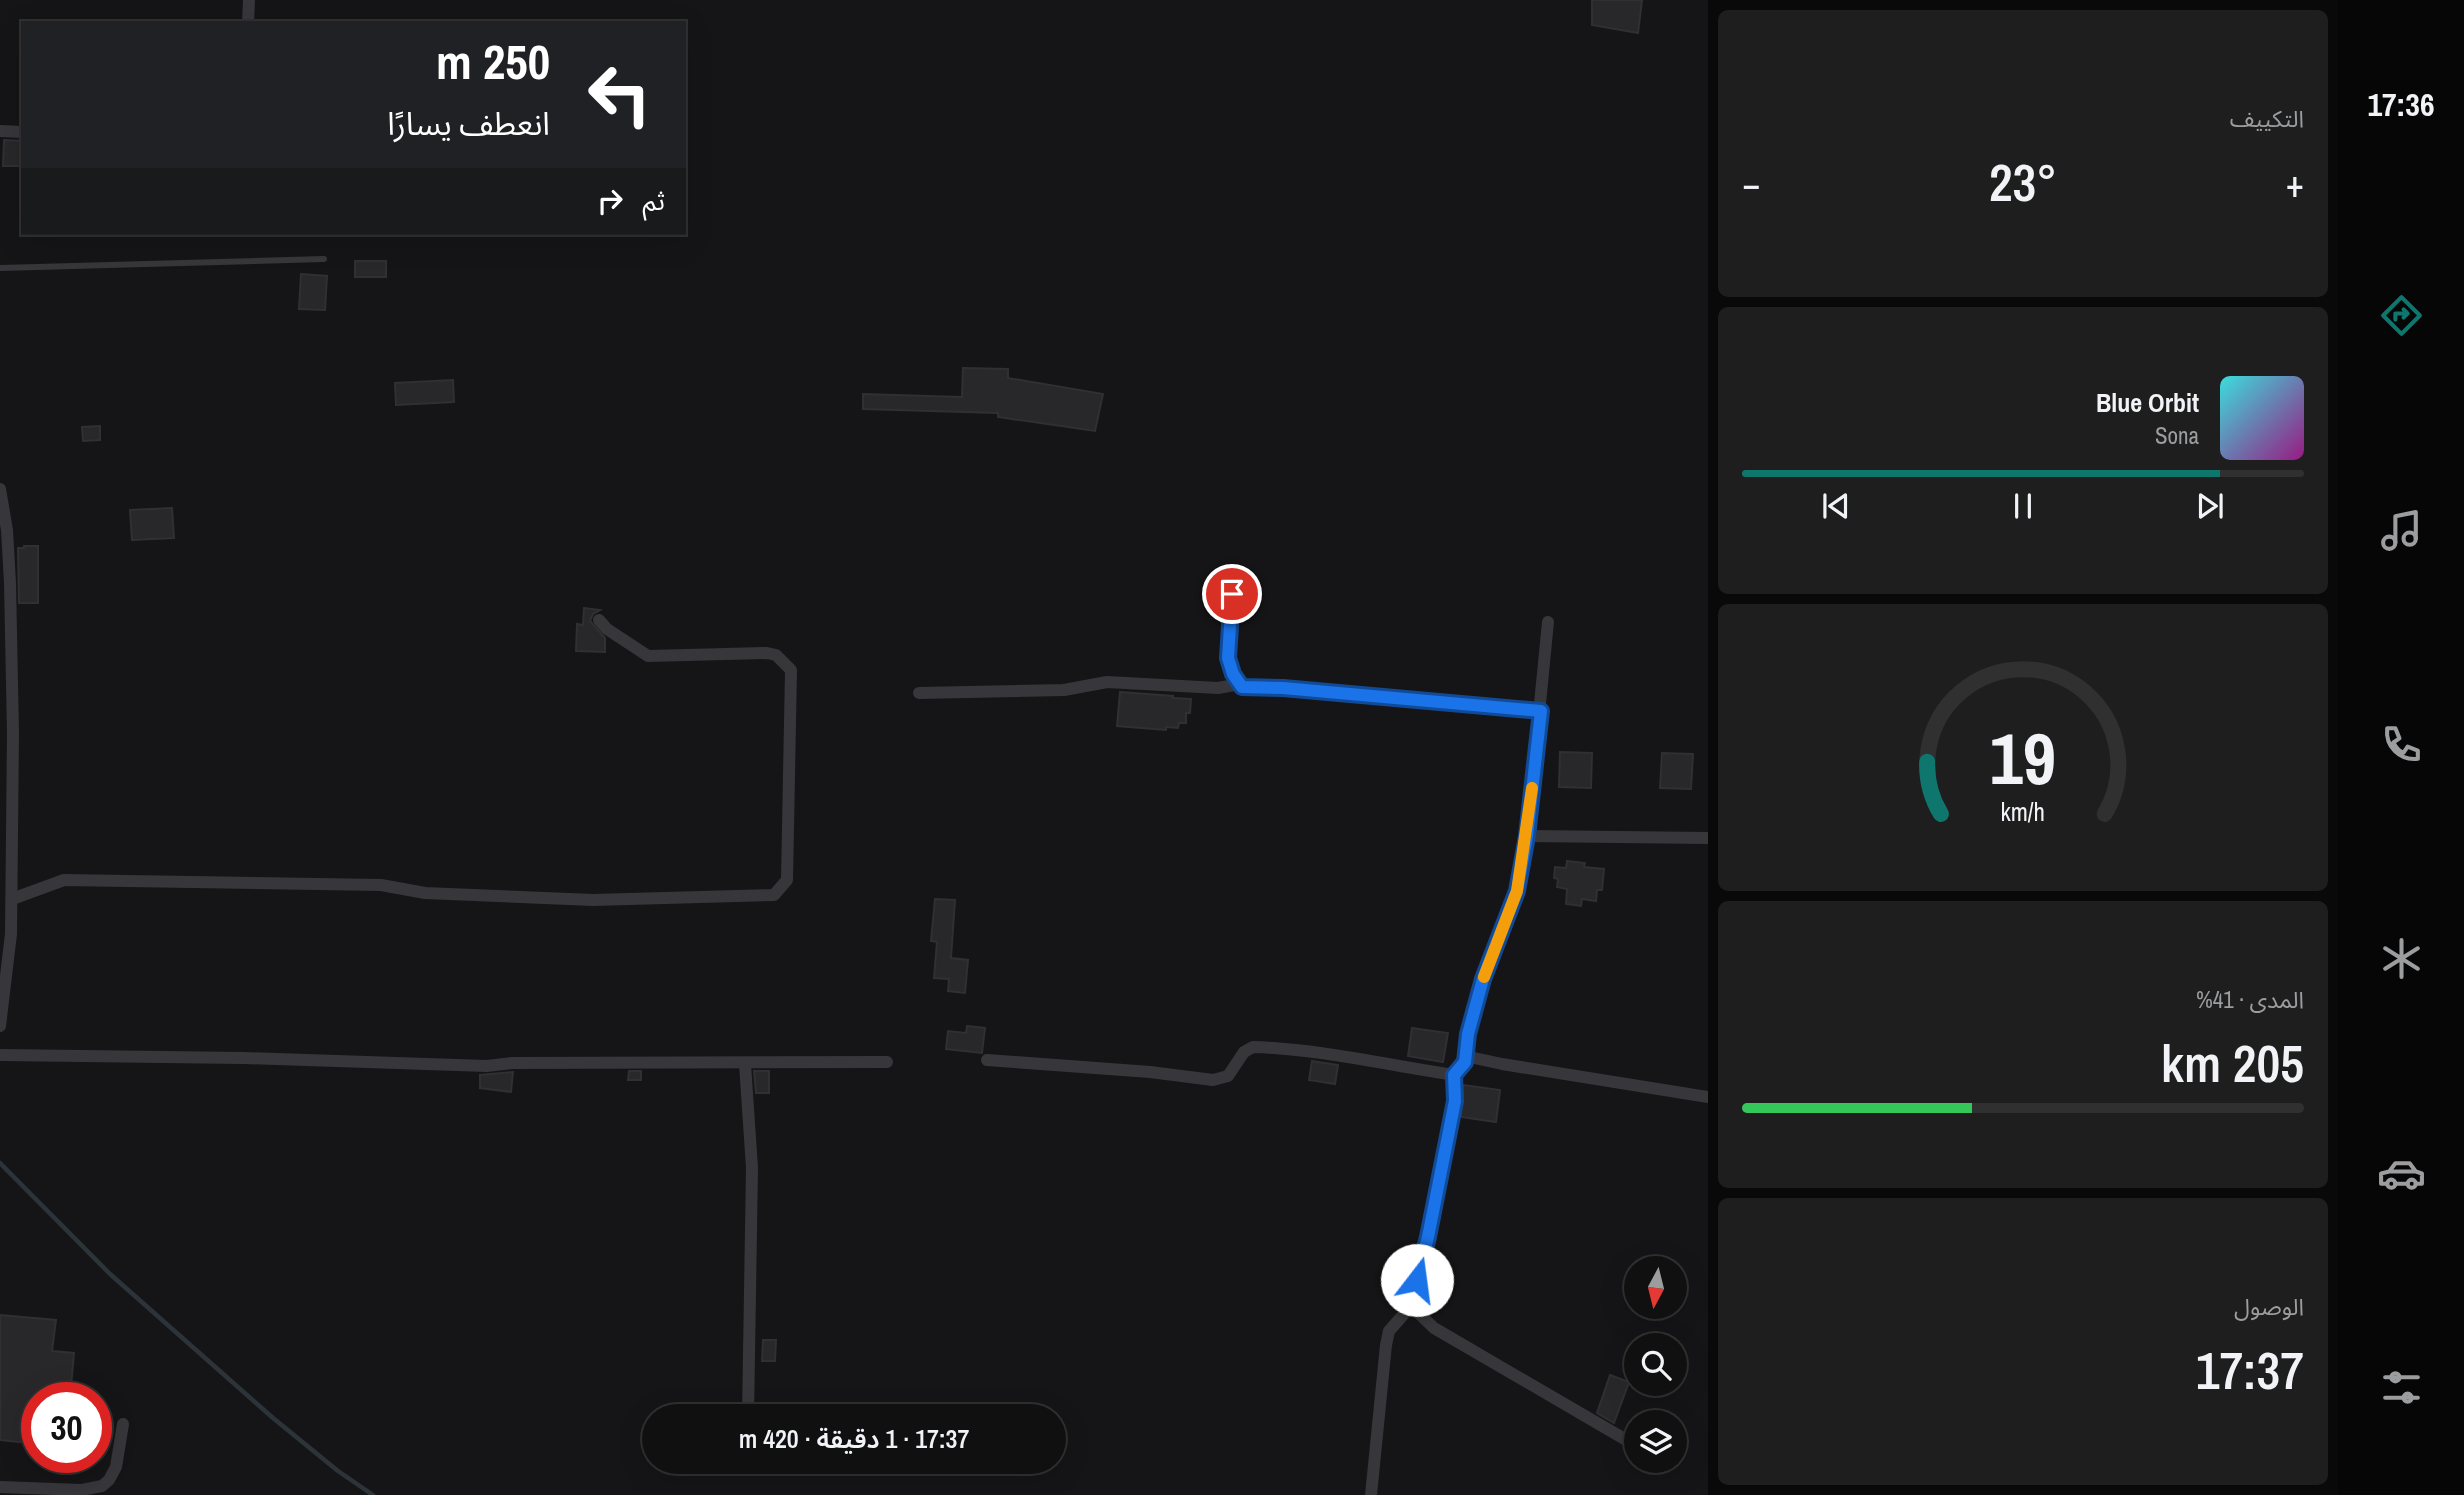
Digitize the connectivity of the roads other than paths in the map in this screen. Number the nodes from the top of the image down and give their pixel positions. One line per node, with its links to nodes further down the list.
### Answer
1 (249, 0): 2 (street)
2 (248, 21)
3 (0, 131): 4 (street)
4 (21, 132)
5 (324, 259): 6 (lane)
6 (0, 268)
7 (0, 489): 16 (street)
8 (1232, 594): 11 (street)
9 (599, 620): 16 (street)
10 (1548, 622): 13 (street)
11 (1240, 684): 12 (street); 13 (street)
12 (919, 693)
13 (1541, 711): 14 (street)
14 (1527, 836): 15 (street); 19 (street)
15 (1708, 838)
16 (12, 899): 17 (street)
17 (0, 1026)
18 (0, 1055): 22 (street)
19 (1465, 1056): 23 (street); 24 (street)
20 (987, 1060): 23 (street)
21 (887, 1062): 22 (street)
22 (745, 1064): 26 (street)
23 (1454, 1075): 25 (street)
24 (1708, 1097)
25 (1411, 1306): 28 (street); 30 (street)
26 (748, 1404)
27 (123, 1423): 29 (street)
28 (1624, 1439)
29 (0, 1487)
30 (1371, 1495)

